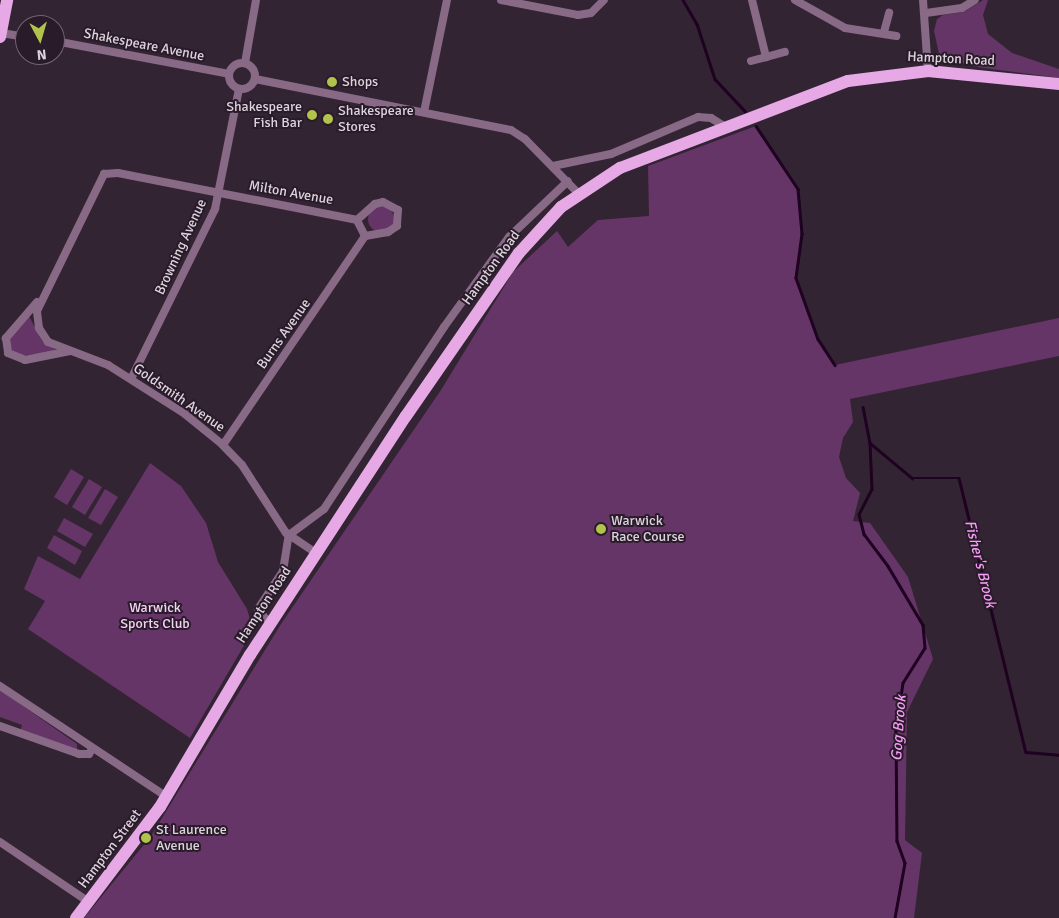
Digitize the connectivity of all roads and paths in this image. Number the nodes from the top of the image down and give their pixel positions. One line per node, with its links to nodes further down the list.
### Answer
1 (7, 0): 15 (main road)
2 (256, 0): 22 (street)
3 (447, 0): 28 (street)
4 (501, 0): 5 (street)
5 (604, 0)
6 (752, 0): 20 (street)
7 (795, 0): 11 (street)
8 (821, 0): 11 (street)
9 (923, 0): 12 (street)
10 (975, 0): 12 (street)
11 (817, 9): 14 (street)
12 (926, 13): 23 (street)
13 (889, 14): 14 (street)
14 (884, 32): 17 (street)
15 (0, 35): 16 (street)
16 (15, 36)
17 (896, 36)
18 (65, 43): 24 (street, Shakespeare Avenue)
19 (785, 52): 20 (street)
20 (766, 57): 21 (street)
21 (751, 61)
22 (245, 63): 24 (street); 25 (street)
23 (928, 70): 26 (main road, Hampton Road); 29 (main road, Hampton Road)
24 (229, 74): 27 (street)
25 (255, 79): 27 (street); 28 (street)
26 (1059, 84)
27 (239, 89): 32 (street, Browning Avenue)
28 (424, 112): 30 (street)
29 (724, 126): 30 (street); 33 (main road, Hampton Road)
30 (553, 166): 31 (street)
31 (568, 181): 33 (street); 40 (street, Hampton Road)
32 (219, 192): 34 (street, Milton Avenue); 36 (street, Milton Avenue); 38 (street, Browning Avenue)
33 (578, 193): 41 (main road, Hampton Road)
34 (357, 220): 35 (street); 35 (street)
35 (364, 236): 39 (street, Burns Avenue)
36 (43, 294): 37 (street, Goldsmith Avenue); 37 (street)
37 (72, 351): 38 (street, Goldsmith Avenue)
38 (131, 378): 39 (street, Goldsmith Avenue)
39 (223, 445): 40 (street, Goldsmith Avenue)
40 (289, 535): 41 (street, Goldsmith Avenue); 42 (street)
41 (316, 553): 42 (main road, Hampton Road)
42 (270, 624): 46 (main road, Hampton Road)
43 (0, 686): 45 (street)
44 (0, 726): 45 (street)
45 (92, 749): 46 (street)
46 (167, 796): 48 (main road, Hampton Street)
47 (0, 842): 48 (street)
48 (89, 902): 49 (main road, Hampton Street)
49 (76, 918)

